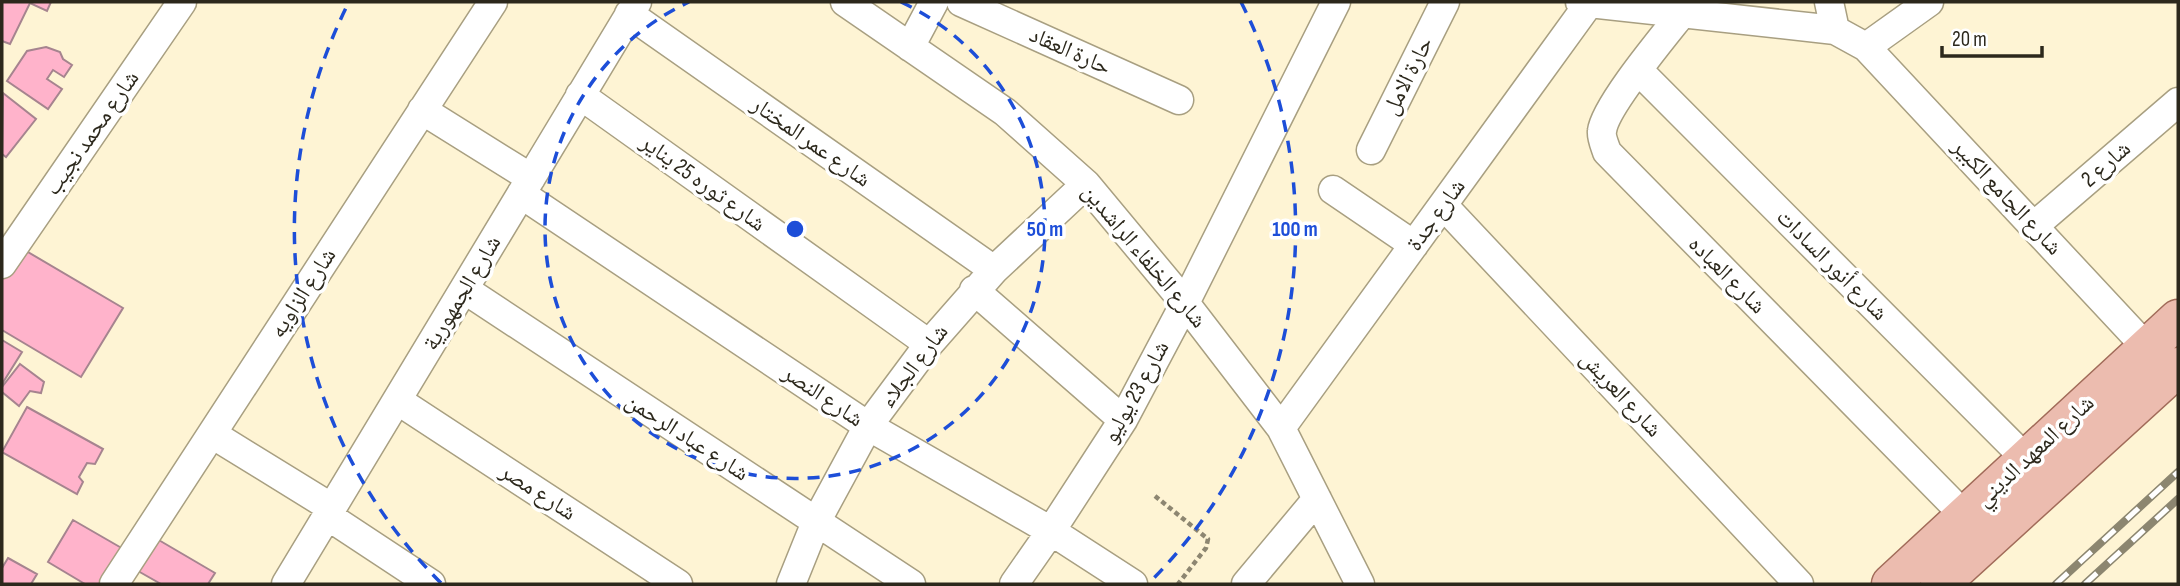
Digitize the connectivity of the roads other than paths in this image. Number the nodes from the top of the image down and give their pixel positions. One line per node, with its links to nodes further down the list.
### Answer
1 (182, 2): 28 (street, شارع محمد نجيب)
2 (493, 2): 20 (street, شارع الزاويه)
3 (845, 2): 14 (street, شارع الخلفاء الراشدين)
4 (934, 2): 14 (street)
5 (961, 2): 18 (street, حارة العقاد)
6 (1336, 2): 32 (street, شارع 23 يوليو)
7 (1446, 2): 21 (street, حارة الامل)
8 (1587, 2): 12 (street); 25 (street, شارع جدة)
9 (1829, 2): 13 (street)
10 (1929, 2): 15 (street)
11 (633, 8): 17 (street, شارع الجمهورية); 29 (street, شارع عمر المختار)
12 (1683, 12): 13 (street); 16 (street, شارع العباده)
13 (1835, 30): 15 (street, شارع الجامع الكبير)
14 (910, 47): 22 (street, شارع الخلفاء الراشدين)
15 (1866, 47): 26 (street, شارع الجامع الكبير)
16 (1638, 70): 41 (street, شارع أنور السادات); 44 (street, شارع العباده)
17 (580, 95): 23 (street, شارع الجمهورية); 34 (street, شارع ثوره 25 يناير)
18 (1179, 100)
19 (2178, 102): 26 (street, شارع 2)
20 (422, 110): 23 (street, شارع النصر); 40 (street, شارع الزاويه)
21 (1371, 150)
22 (1086, 184): 29 (street, شارع الجلاء); 32 (street, شارع الخلفاء الراشدين)
23 (526, 186): 30 (street, شارع الجمهورية); 38 (street, شارع النصر)
24 (1333, 190): 27 (street)
25 (1443, 205): 27 (street, شارع جدة); 58 (street, شارع العريش)
26 (2034, 226): 35 (street, شارع الجامع الكبير)
27 (1414, 245): 39 (street, شارع جدة)
28 (2, 264)
29 (994, 270): 31 (street, شارع الجلاء)
30 (464, 289): 36 (street, شارع الجمهورية); 45 (street, شارع عباد الرحمن)
31 (974, 290): 34 (street, شارع الجلاء); 37 (street)
32 (1185, 303): 37 (street, شارع 23 يوليو); 39 (street, شارع الخلفاء الراشدين)
33 (2178, 319): 35 (main road, شارع المعهد الديني)
34 (929, 344): 38 (street, شارع الجلاء)
35 (2162, 357): 41 (main road, شارع المعهد الديني); 47 (main road, شارع المعهد الديني)
36 (397, 400): 43 (street, شارع الجمهورية); 51 (street, شارع مصر)
37 (1123, 420): 46 (street, شارع 23 يوليو)
38 (868, 426): 45 (street, شارع الجلاء); 46 (street, شارع النصر)
39 (1281, 428): 42 (street, شارع الخلفاء الراشدين)
40 (212, 434): 43 (street); 48 (street, شارع الزاويه)
41 (2026, 459): 44 (main road, شارع المعهد الديني)
42 (1317, 499): 56 (street); 57 (street, شارع الخلفاء الراشدين)
43 (330, 512): 49 (street, شارع الجمهورية); 50 (street)
44 (1965, 516): 47 (main road, شارع المعهد الديني)
45 (816, 522): 52 (street, شارع الجلاء); 53 (street, شارع عباد الرحمن)
46 (1051, 531): 54 (street, شارع 23 يوليو); 55 (street, شارع النصر)
47 (1922, 578)
48 (114, 584)
49 (286, 584)
50 (431, 584)
51 (678, 584)
52 (791, 584)
53 (911, 584)
54 (1014, 584)
55 (1133, 584)
56 (1246, 584)
57 (1360, 584)
58 (1799, 584)

